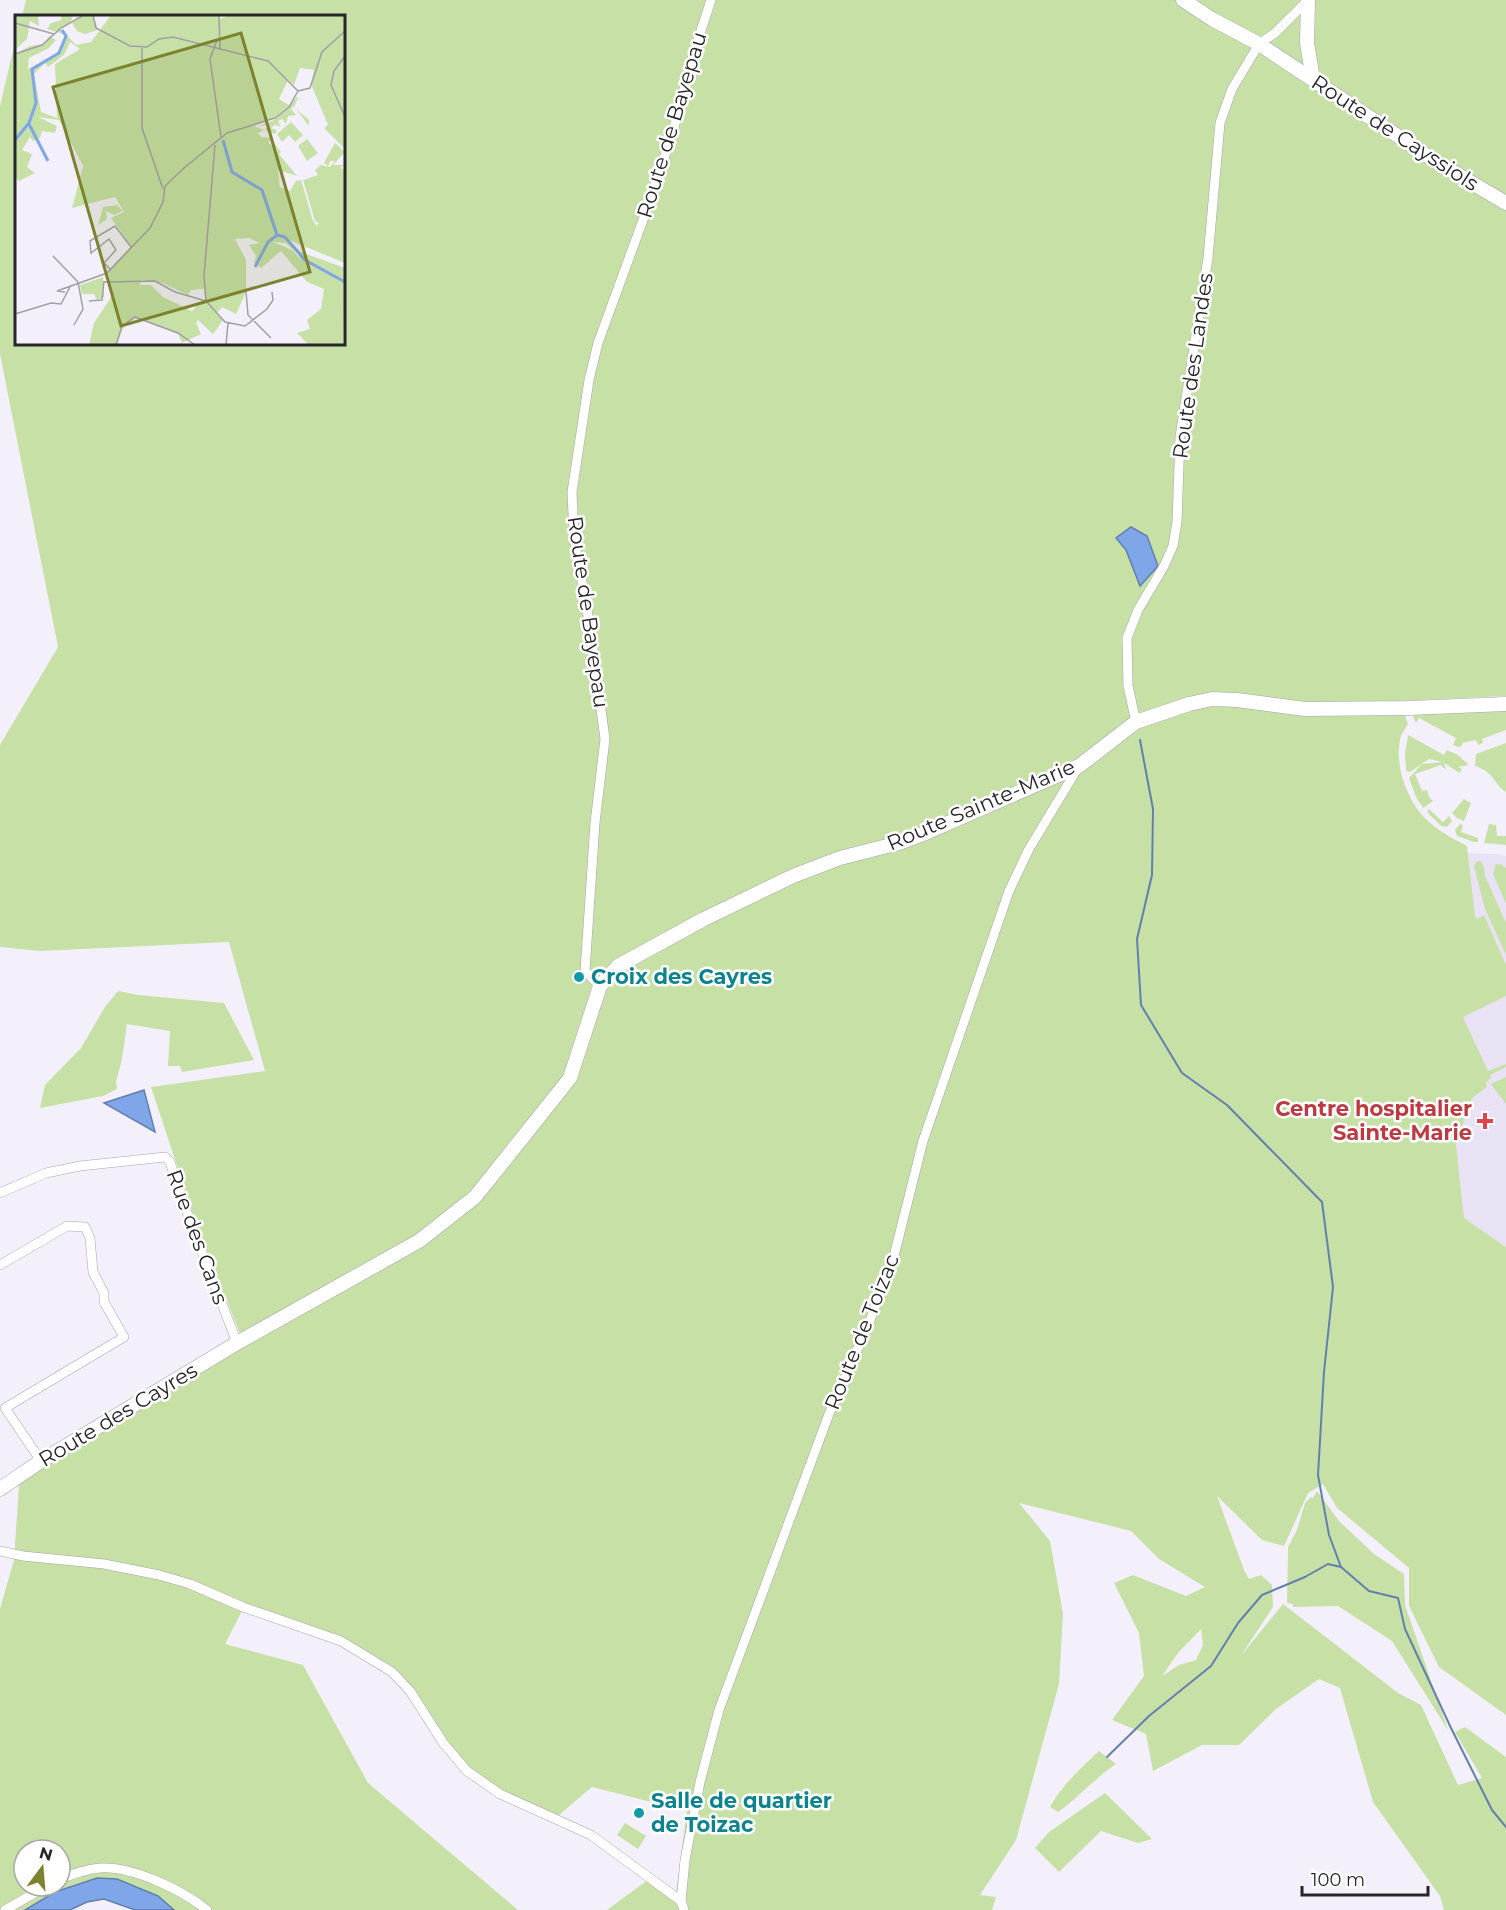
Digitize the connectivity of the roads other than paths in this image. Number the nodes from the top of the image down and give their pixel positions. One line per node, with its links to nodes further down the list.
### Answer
1 (711, 0): 10 (street, Route de Bayepau)
2 (1183, 0): 4 (street)
3 (1308, 0): 4 (street); 5 (street)
4 (1259, 44): 5 (street, Route de Cayssiols); 8 (street, Route des Landes)
5 (1312, 79): 6 (street, Route de Cayssiols)
6 (1506, 203)
7 (1506, 704): 8 (street, Route Sainte-Marie)
8 (1136, 722): 9 (street, Route Sainte-Marie)
9 (1079, 766): 10 (street, Route Sainte-Marie); 20 (street, Route de Toizac)
10 (600, 986): 13 (street, Route des Cayres)
11 (0, 1193): 13 (street, Rue des Cans)
12 (0, 1265): 14 (street)
13 (237, 1344): 15 (street, Route des Cayres)
14 (3, 1409): 15 (street)
15 (41, 1461): 16 (street, Route des Cayres)
16 (0, 1489)
17 (0, 1551): 20 (street)
18 (72, 1876): 22 (street)
19 (26, 1898): 21 (street)
20 (683, 1906)
21 (5, 1910)
22 (207, 1910)

